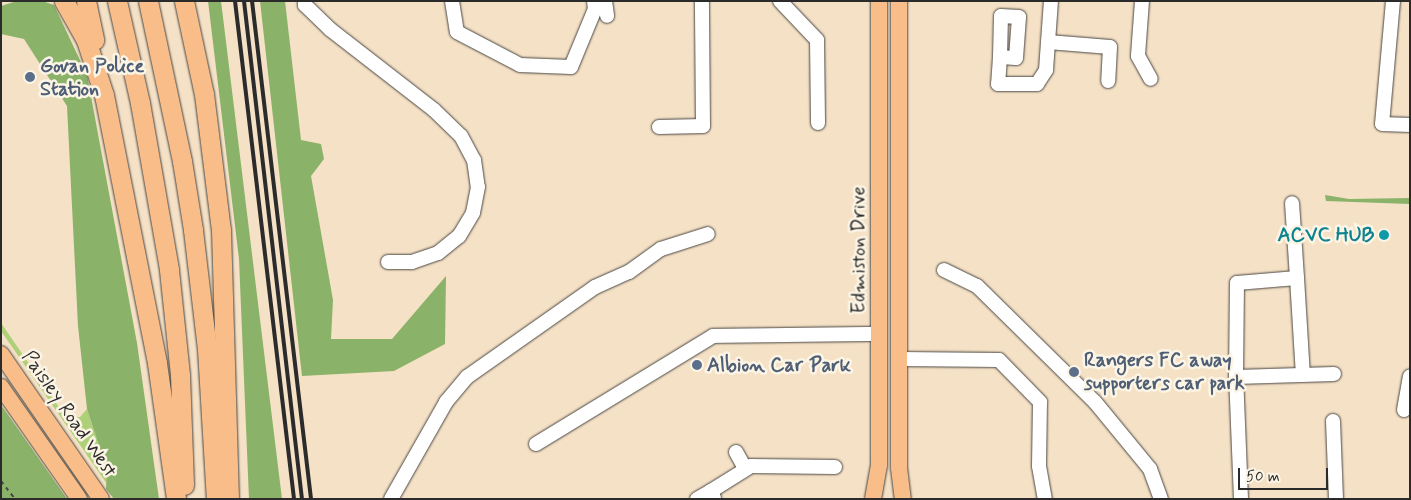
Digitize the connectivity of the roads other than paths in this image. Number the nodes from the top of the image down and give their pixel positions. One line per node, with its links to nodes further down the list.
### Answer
1 (64, 1): 22 (highway)
2 (86, 1): 22 (highway)
3 (117, 1): 49 (highway)
4 (148, 1): 50 (highway)
5 (186, 1): 51 (highway)
6 (305, 1): 28 (street)
7 (452, 1): 8 (street)
8 (594, 1)
9 (605, 1): 17 (street)
10 (702, 1): 25 (street)
11 (780, 1): 23 (street)
12 (879, 1): 31 (main road, Edmiston Drive)
13 (899, 1): 33 (main road, Edmiston Drive)
14 (1051, 1): 18 (street)
15 (1142, 1): 20 (street)
16 (1394, 1): 24 (street)
17 (606, 16)
18 (1048, 42): 19 (street); 21 (street)
19 (1000, 57)
20 (1151, 79)
21 (1108, 81)
22 (104, 95): 48 (highway)
23 (818, 123)
24 (1410, 125)
25 (659, 127)
26 (1292, 203): 30 (street)
27 (708, 234): 52 (street)
28 (388, 262)
29 (944, 270): 57 (street)
30 (1297, 278): 35 (street); 36 (street)
31 (880, 334): 41 (street); 54 (main road, Edmiston Drive)
32 (1, 354): 47 (main road, Paisley Road West)
33 (900, 359): 55 (main road, Edmiston Drive); 56 (street)
34 (1334, 374): 35 (street)
35 (1303, 375): 36 (street)
36 (1236, 377): 58 (street)
37 (1410, 377): 39 (street)
38 (1, 387): 46 (main road, Paisley Road West)
39 (1404, 410)
40 (1332, 421): 59 (street)
41 (536, 444)
42 (736, 452): 44 (street)
43 (835, 467): 44 (street)
44 (744, 468): 45 (street)
45 (713, 495): 53 (street)
46 (79, 499)
47 (101, 499)
48 (176, 499)
49 (185, 499)
50 (216, 499)
51 (229, 499)
52 (391, 499)
53 (698, 499)
54 (873, 499)
55 (903, 499)
56 (1045, 499)
57 (1162, 499)
58 (1241, 499)
59 (1336, 499)

